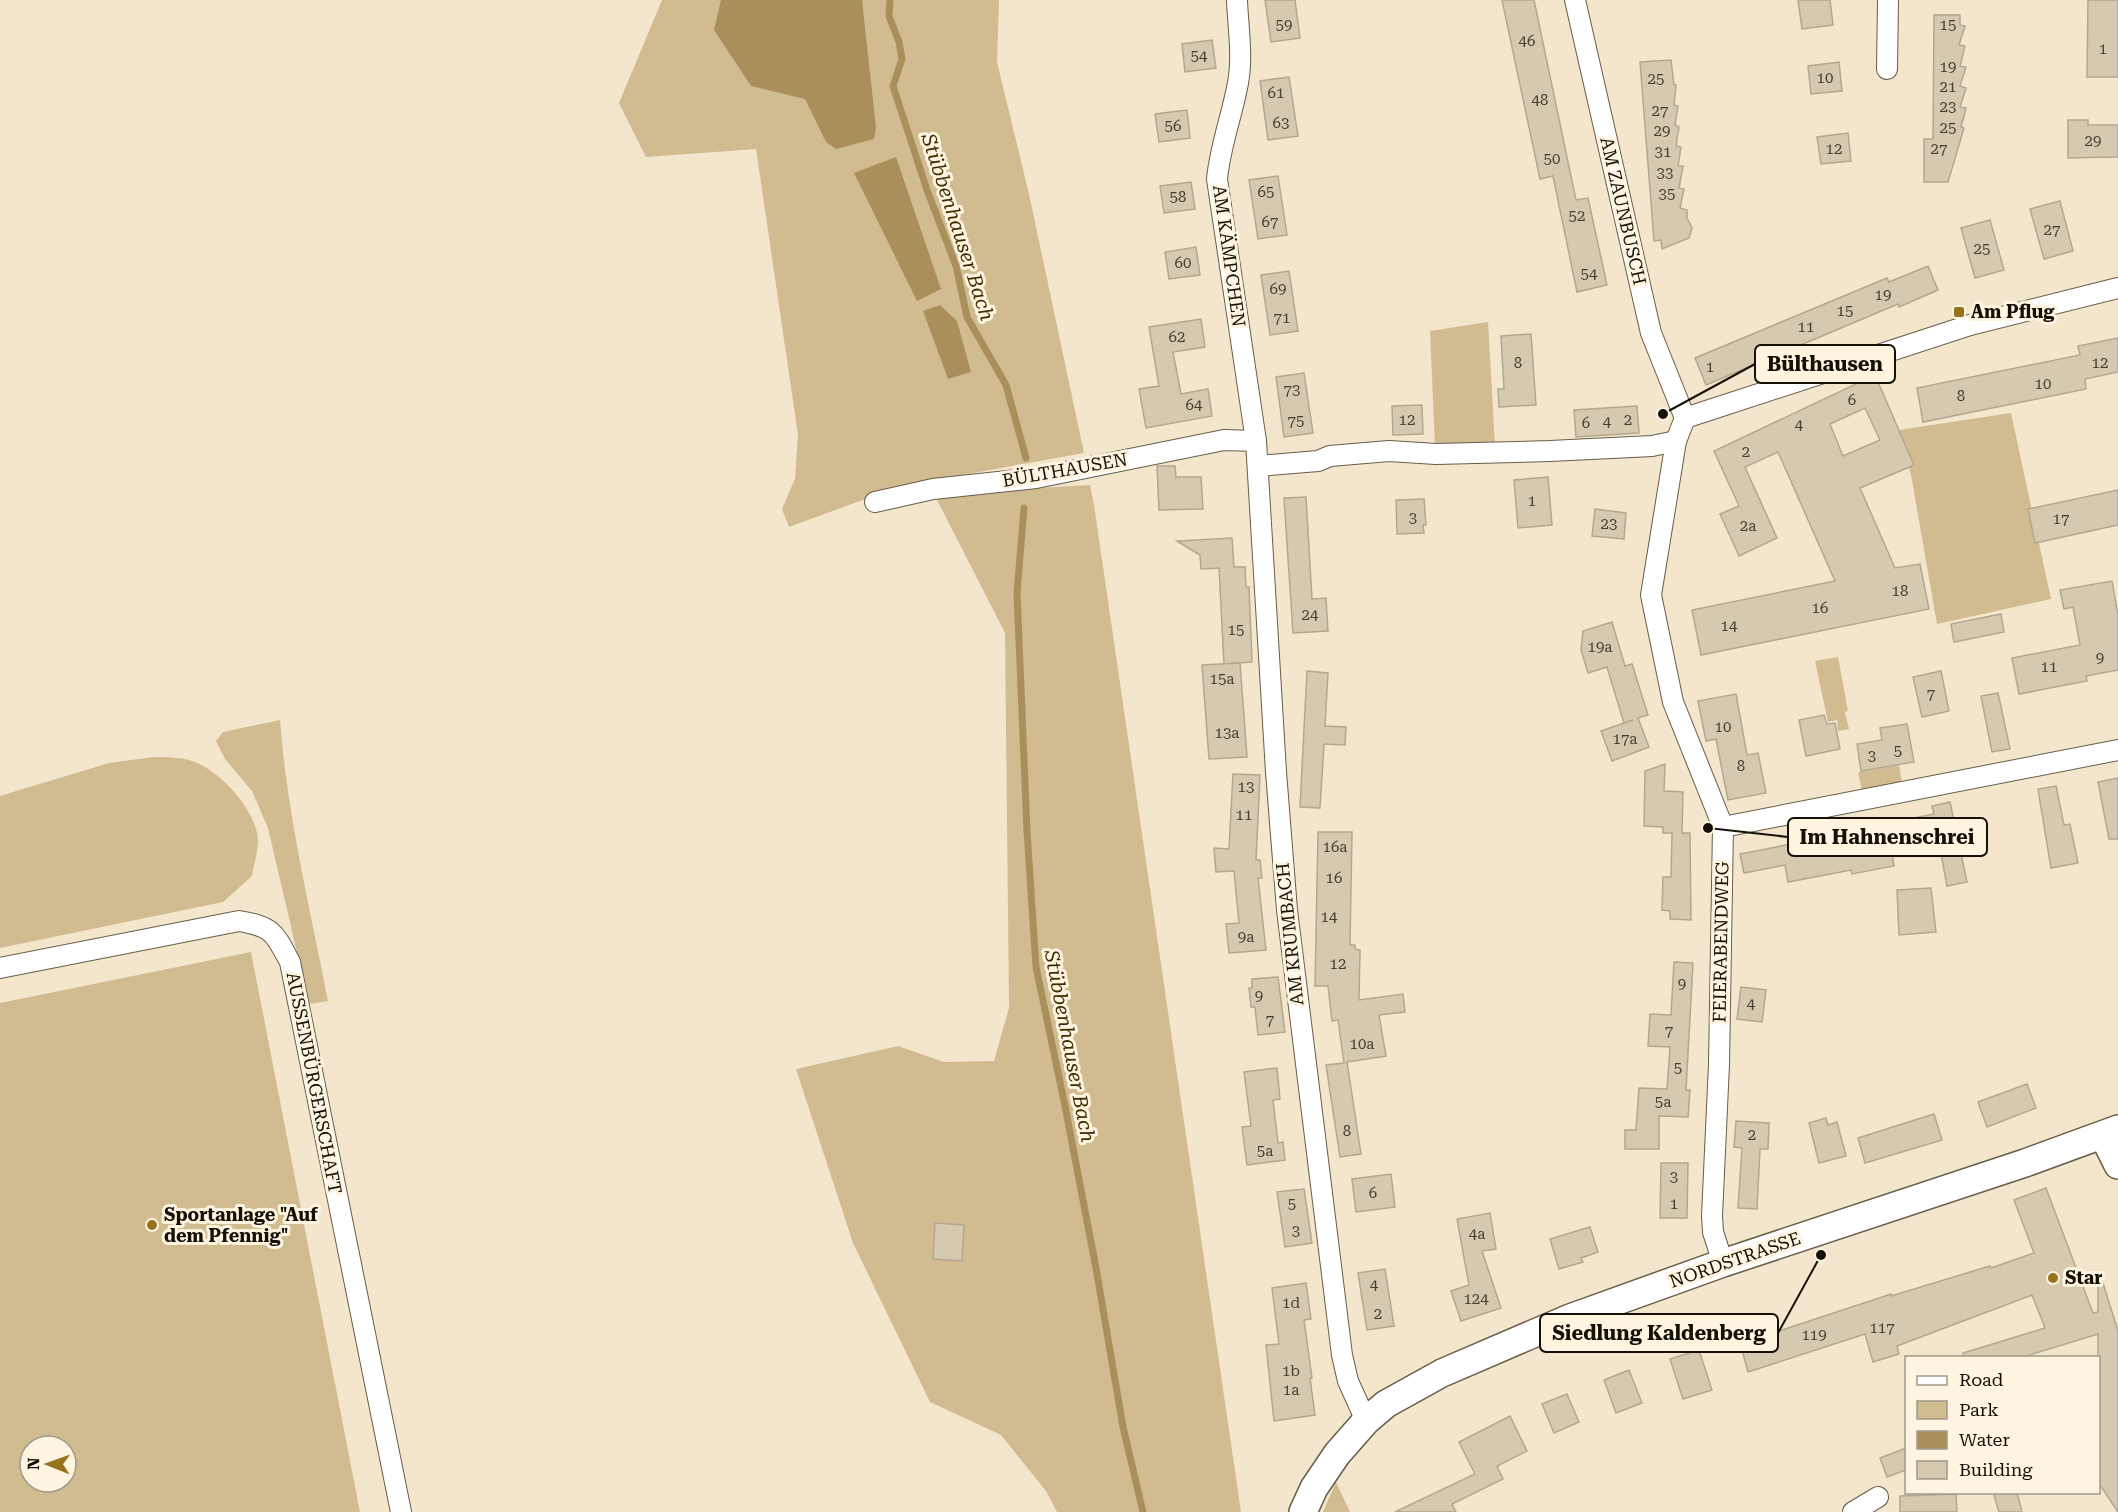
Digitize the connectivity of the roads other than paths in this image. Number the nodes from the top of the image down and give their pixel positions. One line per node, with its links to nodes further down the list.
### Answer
1 (1237, 0): 7 (street, AM KÄMPCHEN)
2 (1575, 0): 6 (street, AM ZAUNBUSCH)
3 (1888, 0): 4 (street)
4 (1887, 69)
5 (2118, 288): 6 (street)
6 (1685, 418): 8 (street, FEIERABENDWEG)
7 (1256, 441): 9 (street, AM KRUMBACH); 10 (street, BÜLTHAUSEN)
8 (1676, 441): 9 (street); 12 (street, FEIERABENDWEG)
9 (1259, 466): 17 (street, AM KRUMBACH)
10 (875, 502)
11 (2118, 750): 12 (street)
12 (1723, 827): 16 (street, FEIERABENDWEG)
13 (0, 968): 19 (street, AUSSENBÜRGERSCHAFT)
14 (2110, 1132): 15 (main road); 16 (main road, NORDSTRASSE)
15 (2118, 1165)
16 (1723, 1263): 17 (main road, NORDSTRASSE)
17 (1366, 1421): 20 (main road, NORDSTRASSE)
18 (1878, 1497): 21 (street)
19 (401, 1512)
20 (1303, 1512)
21 (1853, 1512)

